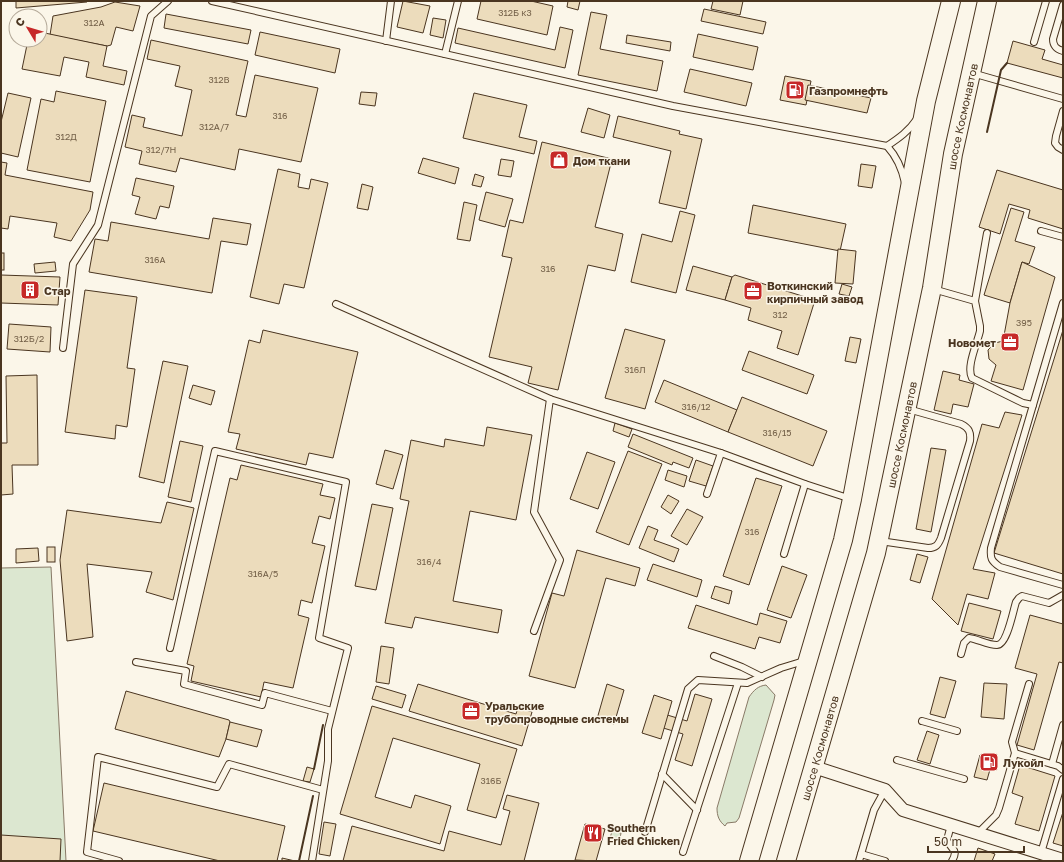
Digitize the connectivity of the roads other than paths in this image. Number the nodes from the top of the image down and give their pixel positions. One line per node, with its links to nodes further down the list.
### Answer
1 (168, 1): 29 (lane)
2 (212, 1): 11 (lane)
3 (391, 1): 11 (lane)
4 (458, 1): 14 (lane)
5 (951, 1): 17 (main road)
6 (987, 1): 15 (main road, шоссе Космонавтов)
7 (1046, 1): 12 (lane)
8 (1063, 5): 9 (lane)
9 (1056, 29): 10 (lane); 13 (lane)
10 (1063, 30)
11 (386, 41): 14 (lane)
12 (1034, 42)
13 (1063, 51)
14 (445, 54): 19 (lane)
15 (971, 72): 16 (lane); 25 (main road, шоссе Космонавтов)
16 (1063, 99)
17 (926, 101): 19 (lane); 21 (main road)
18 (1063, 110): 20 (lane)
19 (887, 146): 21 (lane)
20 (1063, 150)
21 (907, 205): 36 (main road)
22 (1041, 231): 24 (lane)
23 (987, 233): 26 (lane)
24 (1063, 237)
25 (932, 288): 26 (lane); 32 (main road, шоссе Космонавтов)
26 (974, 301): 31 (lane)
27 (1063, 302): 31 (lane)
28 (336, 304): 30 (lane)
29 (63, 348)
30 (550, 399): 33 (lane); 41 (lane)
31 (1033, 405): 39 (lane)
32 (906, 408): 37 (main road, шоссе Космонавтов); 37 (lane)
33 (721, 453): 34 (lane); 35 (lane)
34 (805, 484): 36 (lane); 38 (lane)
35 (707, 494)
36 (852, 499): 45 (main road)
37 (878, 541): 57 (main road, шоссе Космонавтов)
38 (784, 554)
39 (1063, 585)
40 (1063, 595): 43 (lane)
41 (534, 631)
42 (170, 648): 50 (lane)
43 (961, 654)
44 (714, 656): 47 (lane)
45 (807, 660): 47 (lane); 74 (main road)
46 (136, 662): 50 (lane)
47 (762, 677): 48 (lane)
48 (738, 683): 59 (lane); 64 (lane)
49 (1029, 684): 54 (lane)
50 (332, 711): 62 (lane)
51 (922, 721): 53 (lane)
52 (1063, 725): 56 (lane)
53 (957, 731)
54 (1015, 753): 56 (lane); 67 (lane)
55 (897, 760): 61 (lane)
56 (1052, 764): 58 (lane)
57 (814, 767): 63 (street); 75 (main road, шоссе Космонавтов)
58 (1063, 770)
59 (662, 774): 64 (lane); 66 (lane)
60 (1063, 779): 69 (lane)
61 (964, 780)
62 (323, 790): 72 (lane); 73 (lane)
63 (885, 790): 65 (street); 70 (lane)
64 (696, 810): 68 (lane)
65 (951, 825): 67 (street); 78 (lane)
66 (644, 832)
67 (978, 833): 69 (street)
68 (683, 852)
69 (1041, 853): 71 (street)
70 (861, 854): 76 (lane); 77 (lane)
71 (1063, 860)
72 (120, 861)
73 (312, 861)
74 (749, 861)
75 (786, 861)
76 (859, 861)
77 (885, 861)
78 (952, 861)

